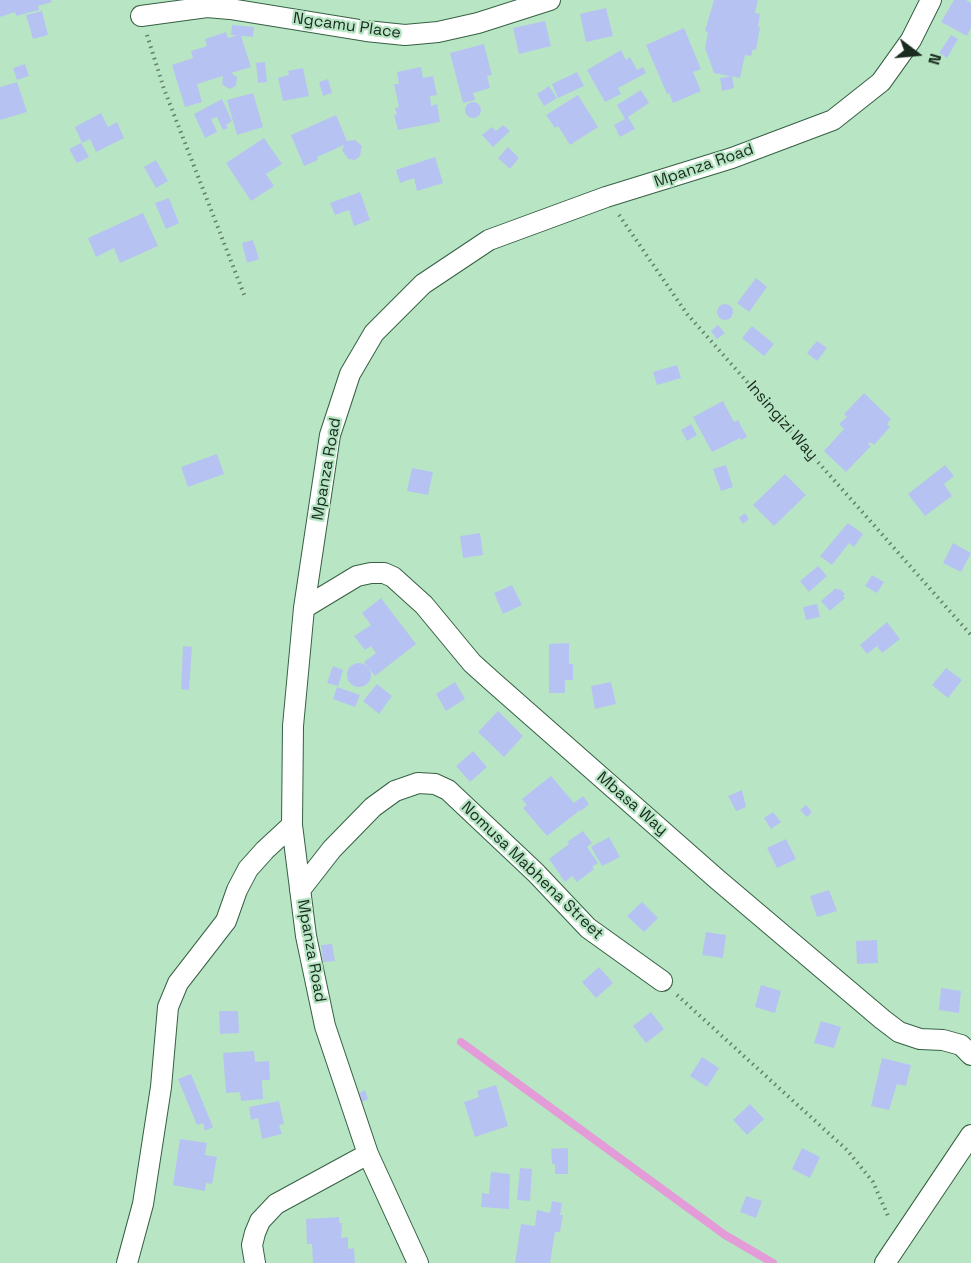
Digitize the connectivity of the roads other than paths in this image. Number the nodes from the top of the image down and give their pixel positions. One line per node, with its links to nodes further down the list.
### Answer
1 (550, 0): 3 (street, Ngcamu Place)
2 (931, 0): 4 (street, Mpanza Road)
3 (141, 16)
4 (304, 608): 5 (street, Mpanza Road); 8 (street, Mbasa Way)
5 (292, 825): 6 (street, Mpanza Road); 11 (street)
6 (300, 890): 7 (street, Nomusa Mabhena Street); 10 (street, Mpanza Road)
7 (662, 981)
8 (971, 1055)
9 (971, 1135): 14 (street)
10 (368, 1154): 12 (street); 13 (street, Mpanza Road)
11 (127, 1263)
12 (255, 1263)
13 (418, 1263)
14 (885, 1263)

